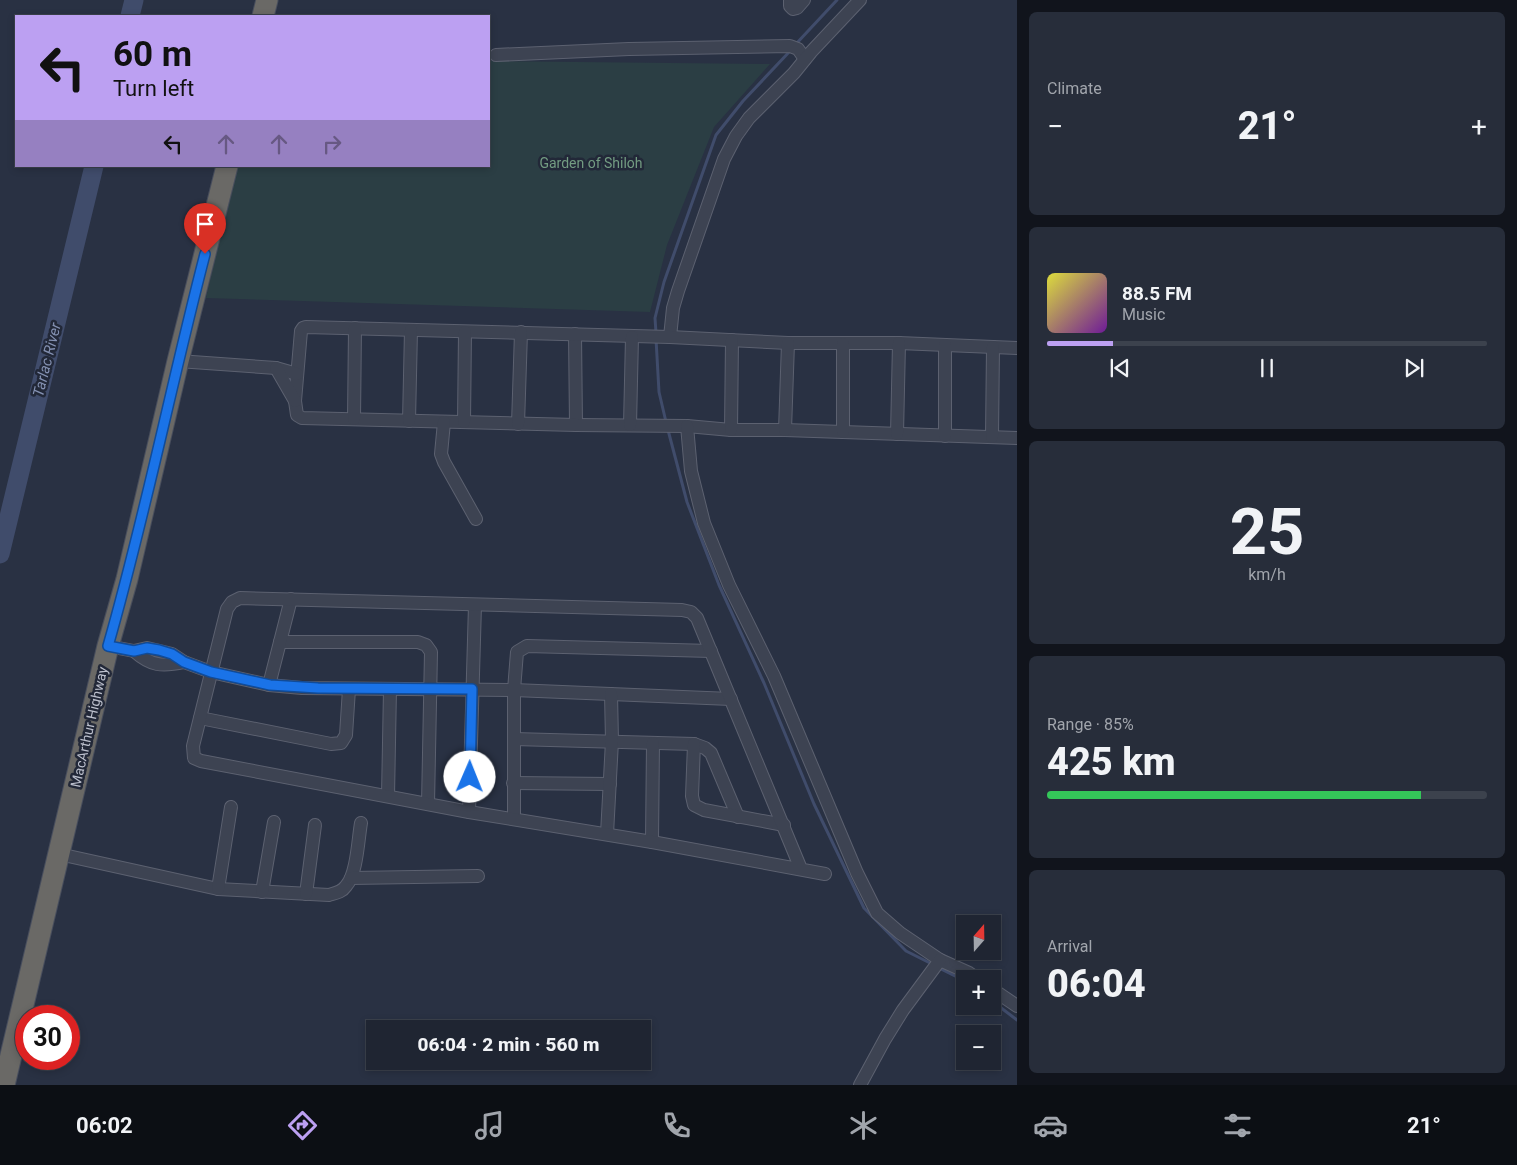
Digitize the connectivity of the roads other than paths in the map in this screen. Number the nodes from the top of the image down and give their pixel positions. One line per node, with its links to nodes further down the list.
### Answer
1 (267, 0): 5 (highway)
2 (790, 0): 3 (street)
3 (804, 0)
4 (860, 0): 7 (street)
5 (263, 15)
6 (496, 55): 7 (street)
7 (805, 59): 15 (street)
8 (226, 167): 23 (highway, MacArthur Highway)
9 (355, 328): 10 (street); 25 (street); 27 (street)
10 (411, 330): 11 (street); 28 (street)
11 (465, 332): 12 (street); 30 (street)
12 (520, 332): 13 (street); 31 (street)
13 (576, 334): 14 (street); 32 (street)
14 (632, 337): 15 (street); 33 (street)
15 (670, 337): 16 (street)
16 (732, 340): 17 (street); 35 (street)
17 (788, 342): 19 (street); 36 (street)
18 (899, 343): 19 (street); 20 (street); 38 (street)
19 (843, 344): 37 (street)
20 (945, 344): 21 (street); 39 (street)
21 (993, 347): 22 (street); 40 (street)
22 (1017, 348)
23 (178, 361): 24 (street); 46 (highway, MacArthur Highway)
24 (276, 368): 25 (street); 26 (street)
25 (297, 374): 26 (street)
26 (295, 401): 27 (street)
27 (354, 419): 28 (street)
28 (409, 421): 29 (street)
29 (444, 422): 30 (street); 42 (street)
30 (464, 422): 31 (street)
31 (518, 424): 32 (street)
32 (576, 425): 33 (street)
33 (630, 425): 34 (street)
34 (687, 426): 35 (street); 84 (street)
35 (731, 430): 36 (street)
36 (785, 430): 37 (street)
37 (843, 432): 38 (street)
38 (896, 434): 39 (street)
39 (945, 436): 40 (street)
40 (992, 437): 41 (street)
41 (1017, 438)
42 (476, 519)
43 (291, 599): 44 (street); 45 (street); 48 (street)
44 (475, 605): 47 (street); 53 (street)
45 (280, 642): 49 (street); 52 (street)
46 (108, 646): 48 (street); 76 (highway, MacArthur Highway)
47 (711, 651): 54 (street); 56 (street)
48 (211, 672): 49 (street); 57 (street)
49 (270, 685): 50 (street)
50 (349, 689): 51 (street); 57 (street)
51 (390, 689): 52 (street); 64 (street)
52 (431, 689): 53 (street); 65 (street)
53 (472, 689): 54 (street); 67 (street)
54 (514, 690): 55 (street); 58 (street)
55 (611, 694): 56 (street); 59 (street)
56 (731, 699): 73 (street)
57 (200, 718): 64 (street)
58 (514, 739): 59 (street); 62 (street)
59 (612, 741): 60 (street); 63 (street)
60 (653, 743): 61 (street); 75 (street)
61 (694, 744): 68 (street); 68 (street)
62 (513, 783): 63 (street); 69 (street)
63 (610, 784): 74 (street)
64 (388, 796): 65 (street)
65 (428, 804): 67 (street)
66 (231, 807): 81 (street)
67 (469, 812): 69 (street)
68 (738, 817): 73 (street)
69 (514, 818): 74 (street)
70 (274, 822): 82 (street)
71 (361, 823): 80 (street)
72 (315, 825): 83 (street)
73 (784, 826): 77 (street)
74 (607, 834): 75 (street)
75 (652, 842): 77 (street)
76 (59, 854): 81 (street); 88 (highway, MacArthur Highway)
77 (801, 869): 78 (street)
78 (825, 874)
79 (478, 876): 80 (street)
80 (351, 878): 83 (street)
81 (218, 889): 82 (street)
82 (262, 892): 83 (street)
83 (306, 894)
84 (940, 960): 85 (street); 89 (street)
85 (962, 970)
86 (1001, 995): 87 (street)
87 (1017, 1006)
88 (4, 1085)
89 (860, 1085)

